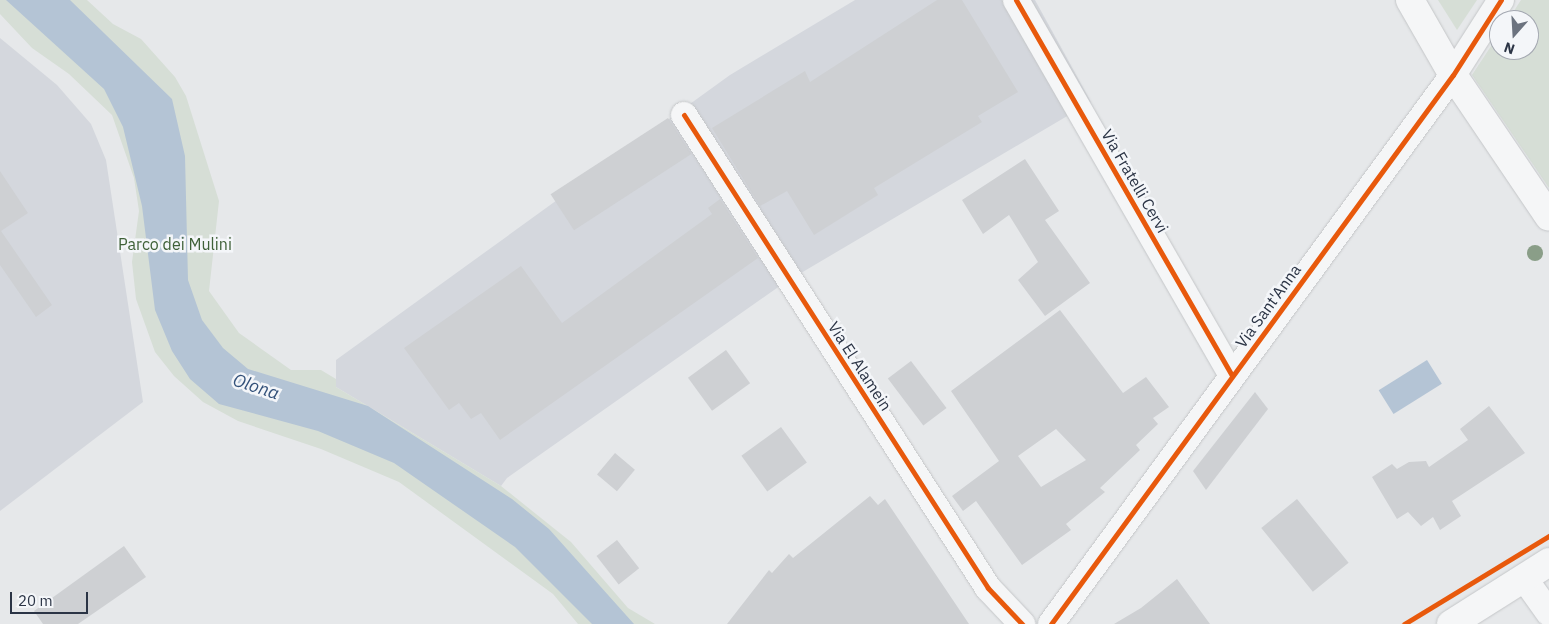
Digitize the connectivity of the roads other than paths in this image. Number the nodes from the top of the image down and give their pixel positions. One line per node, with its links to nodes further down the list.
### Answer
1 (1016, 0): 7 (street, Via Fratelli Cervi)
2 (1410, 0): 4 (street)
3 (1501, 0): 4 (street, Via Sant'Anna)
4 (1453, 76): 6 (street); 7 (street, Via Sant'Anna)
5 (684, 115): 11 (street, Via El Alamein)
6 (1549, 217)
7 (1232, 375): 12 (street, Via Sant'Anna)
8 (1549, 562): 9 (street)
9 (1524, 578): 10 (street); 13 (street)
10 (1549, 612)
11 (1022, 624)
12 (1051, 624)
13 (1451, 624)

